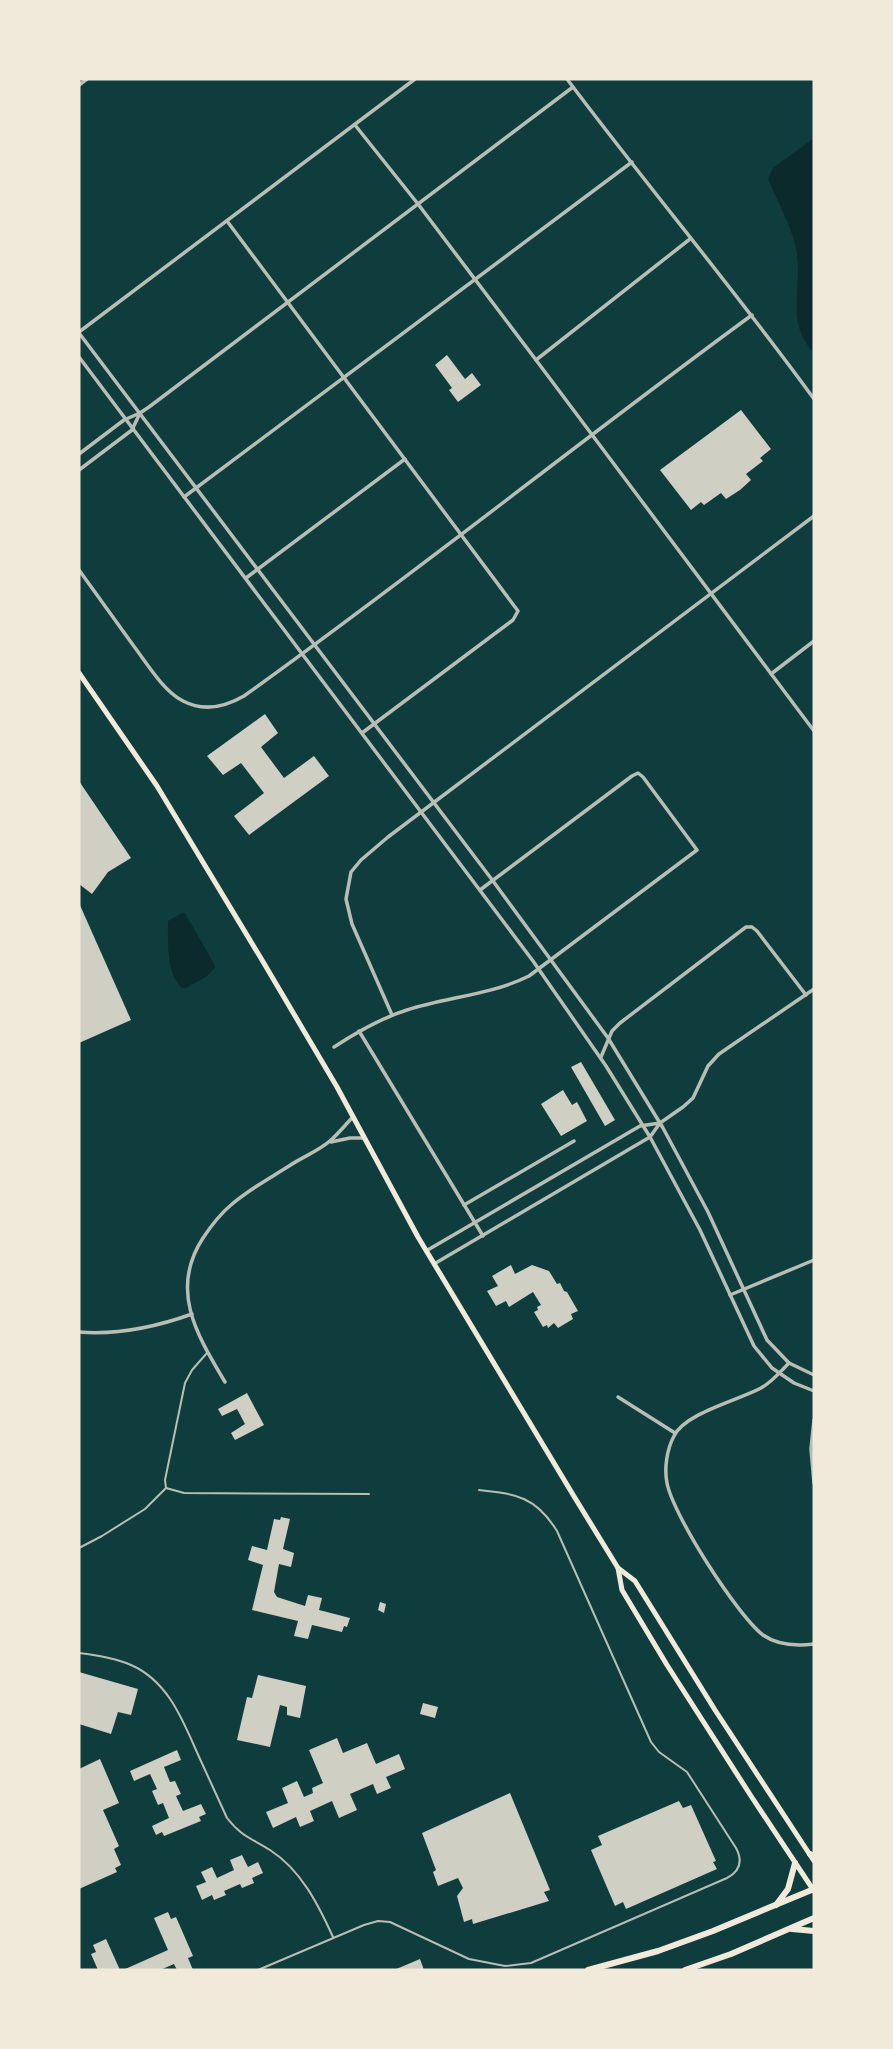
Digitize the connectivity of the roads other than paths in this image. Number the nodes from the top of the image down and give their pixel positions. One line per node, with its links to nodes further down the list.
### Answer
1 (87, 79): 4 (street)
2 (415, 79): 6 (street)
3 (567, 79): 5 (street)
4 (79, 85)
5 (573, 87): 7 (street); 8 (street)
6 (355, 125): 8 (street); 9 (street)
7 (632, 162): 10 (street); 11 (street)
8 (418, 204): 11 (street); 12 (street)
9 (227, 221): 12 (street); 14 (street)
10 (690, 239): 13 (street); 16 (street)
11 (474, 279): 16 (street); 17 (street)
12 (288, 302): 17 (street); 19 (street)
13 (752, 315): 18 (street); 22 (street)
14 (79, 332): 19 (street)
15 (79, 357): 20 (street)
16 (536, 360): 22 (street)
17 (344, 377): 24 (street); 26 (street)
18 (814, 399)
19 (140, 413): 20 (street); 21 (street); 26 (street)
20 (124, 420): 21 (street); 23 (street)
21 (132, 430): 25 (street); 27 (street)
22 (592, 434): 29 (street); 33 (street)
23 (79, 454)
24 (405, 459): 29 (street); 31 (street)
25 (79, 470)
26 (196, 488): 27 (street); 31 (street)
27 (184, 497): 32 (street)
28 (814, 516): 33 (street)
29 (461, 534): 35 (street); 39 (street)
30 (79, 570): 36 (street)
31 (257, 570): 32 (street); 35 (street)
32 (246, 578): 36 (street)
33 (710, 595): 38 (street); 42 (street)
34 (814, 641): 38 (street)
35 (314, 646): 36 (street); 39 (street)
36 (302, 655): 41 (street)
37 (79, 673): 55 (main road)
38 (771, 674): 40 (street)
39 (374, 723): 41 (street); 42 (street)
40 (814, 731)
41 (362, 733): 43 (street)
42 (435, 803): 43 (street); 44 (street)
43 (422, 813): 45 (street); 50 (street)
44 (493, 881): 45 (street); 46 (street); 46 (street)
45 (480, 890): 47 (street)
46 (551, 960): 47 (street); 52 (street)
47 (539, 969): 50 (street); 54 (street)
48 (814, 989): 49 (street)
49 (806, 995): 52 (street); 56 (street)
50 (392, 1014): 51 (street)
51 (359, 1031): 53 (street); 62 (street)
52 (608, 1038): 54 (street); 56 (street)
53 (334, 1047)
54 (601, 1058): 57 (street)
55 (353, 1116): 59 (main road); 61 (street)
56 (660, 1123): 57 (street); 58 (street); 68 (street)
57 (643, 1125): 58 (street); 63 (street)
58 (650, 1137): 64 (street); 69 (street)
59 (364, 1139): 61 (street); 65 (main road)
60 (574, 1141): 62 (street)
61 (329, 1142): 70 (street)
62 (464, 1205): 63 (street)
63 (475, 1222): 64 (street); 65 (street)
64 (483, 1236): 67 (street)
65 (426, 1251): 67 (main road)
66 (814, 1260): 68 (street)
67 (435, 1264): 86 (main road)
68 (745, 1289): 69 (street); 73 (street)
69 (730, 1295): 74 (street)
70 (192, 1314): 71 (street); 72 (street)
71 (79, 1332)
72 (208, 1352): 76 (street); 82 (lane)
73 (789, 1363): 74 (street); 75 (street)
74 (779, 1373): 77 (street); 80 (street)
75 (814, 1375)
76 (225, 1382)
77 (814, 1391)
78 (618, 1397): 80 (street)
79 (814, 1420): 81 (street)
80 (675, 1433): 87 (street)
81 (814, 1483)
82 (166, 1488): 84 (lane); 85 (lane)
83 (479, 1490): 96 (lane)
84 (369, 1494)
85 (79, 1548)
86 (618, 1568): 89 (main road); 90 (main road)
87 (814, 1644)
88 (79, 1653): 96 (lane)
89 (813, 1857)
90 (795, 1863): 91 (main road); 92 (highway)
91 (814, 1889): 92 (highway)
92 (775, 1906): 98 (highway)
93 (814, 1918): 94 (highway)
94 (790, 1928): 95 (highway); 99 (highway)
95 (814, 1931)
96 (333, 1938): 97 (lane)
97 (258, 1970)
98 (588, 1970)
99 (685, 1970)

